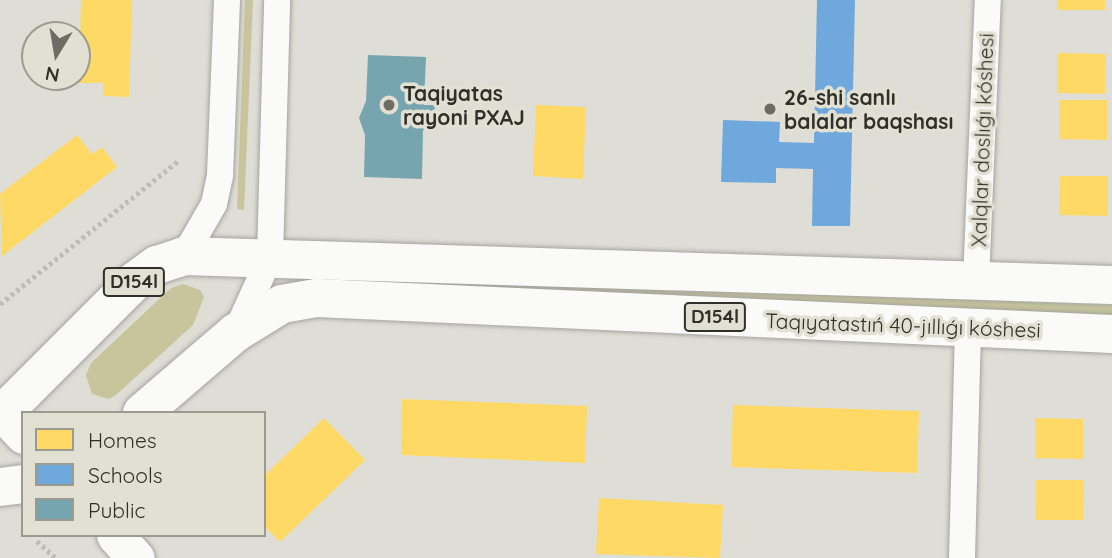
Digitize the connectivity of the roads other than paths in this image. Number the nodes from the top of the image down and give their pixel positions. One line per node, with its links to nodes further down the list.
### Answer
1 (227, 0): 4 (street)
2 (277, 0): 5 (street)
3 (988, 0): 6 (street, Xalqlar doslıǵı kóshesi)
4 (184, 256): 5 (main road, D154l); 11 (main road, D154l)
5 (270, 257): 6 (main road, D154l); 9 (street)
6 (976, 281): 7 (main road, D154l)
7 (1112, 285)
8 (968, 329): 9 (main road, Taqıyatastıń 40-jıllıǵı kóshesi / D154l); 10 (main road, Taqıyatastıń 40-jıllıǵı kóshesi / D154l); 19 (street)
9 (235, 333): 12 (main road, D154l)
10 (1112, 334)
11 (0, 410): 13 (main road); 14 (street)
12 (144, 411)
13 (0, 416)
14 (21, 433)
15 (21, 484): 16 (main road)
16 (0, 487)
17 (117, 537): 18 (street)
18 (136, 558)
19 (962, 558)

